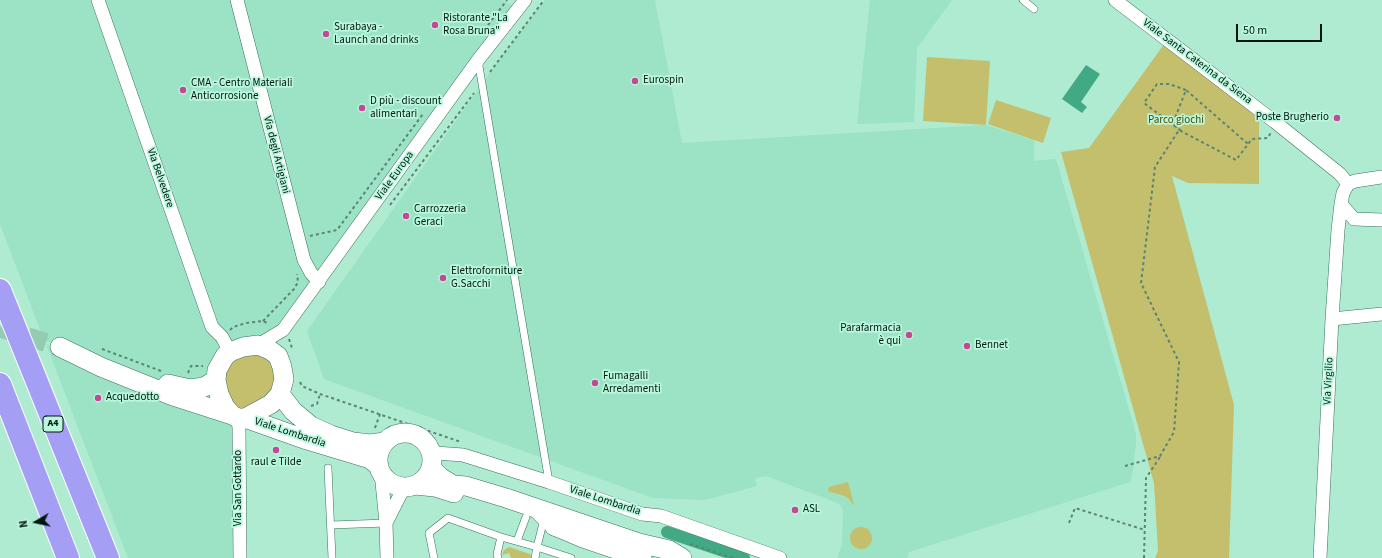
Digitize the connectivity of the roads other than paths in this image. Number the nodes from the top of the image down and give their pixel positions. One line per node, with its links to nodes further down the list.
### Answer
1 (98, 0): 16 (street, Via Belvedere)
2 (237, 0): 12 (street, Via degli Artigiani)
3 (1023, 0): 6 (lane)
4 (1115, 0): 9 (street, Viale Santa Caterina da Siena)
5 (520, 3): 7 (street, Viale Europa)
6 (1034, 9)
7 (478, 60): 12 (street, Viale Europa); 28 (lane)
8 (1382, 177): 9 (street)
9 (1348, 184): 10 (street, Via Virgilio)
10 (1341, 204): 11 (street); 15 (street, Via Virgilio)
11 (1382, 220)
12 (319, 282): 17 (street, Viale Europa)
13 (0, 290): 39 (highway, A4)
14 (1382, 314): 15 (street)
15 (1332, 319): 49 (street, Via Virgilio)
16 (226, 345): 17 (main road); 20 (main road)
17 (258, 345): 22 (main road)
18 (60, 347): 19 (main road, Viale Lombardia)
19 (102, 367): 20 (main road, Viale Lombardia); 23 (main road, Viale Lombardia)
20 (216, 380): 23 (main road)
21 (0, 384): 38 (highway)
22 (280, 394): 23 (main road, Viale Lombardia); 24 (main road, Viale Lombardia)
23 (238, 417): 27 (main road, Viale Lombardia); 40 (street, Via San Gottardo)
24 (385, 442): 25 (main road); 27 (main road)
25 (430, 459): 28 (street, Viale Lombardia); 29 (main road); 30 (main road)
26 (328, 468): 33 (lane)
27 (380, 469): 29 (main road); 32 (street)
28 (549, 482): 48 (street, Viale Lombardia)
29 (409, 486): 31 (main road); 32 (street)
30 (506, 498): 31 (lane); 37 (main road)
31 (534, 520): 35 (lane); 36 (lane); 47 (main road)
32 (386, 522): 33 (lane); 42 (street)
33 (331, 525): 41 (lane)
34 (501, 537): 35 (lane); 43 (lane); 44 (lane)
35 (517, 541): 36 (lane)
36 (537, 547): 45 (lane); 46 (lane)
37 (682, 550)
38 (68, 558)
39 (108, 558)
40 (240, 558)
41 (332, 558)
42 (387, 558)
43 (434, 558)
44 (498, 558)
45 (535, 558)
46 (571, 558)
47 (642, 558)
48 (780, 558)
49 (1320, 558)

